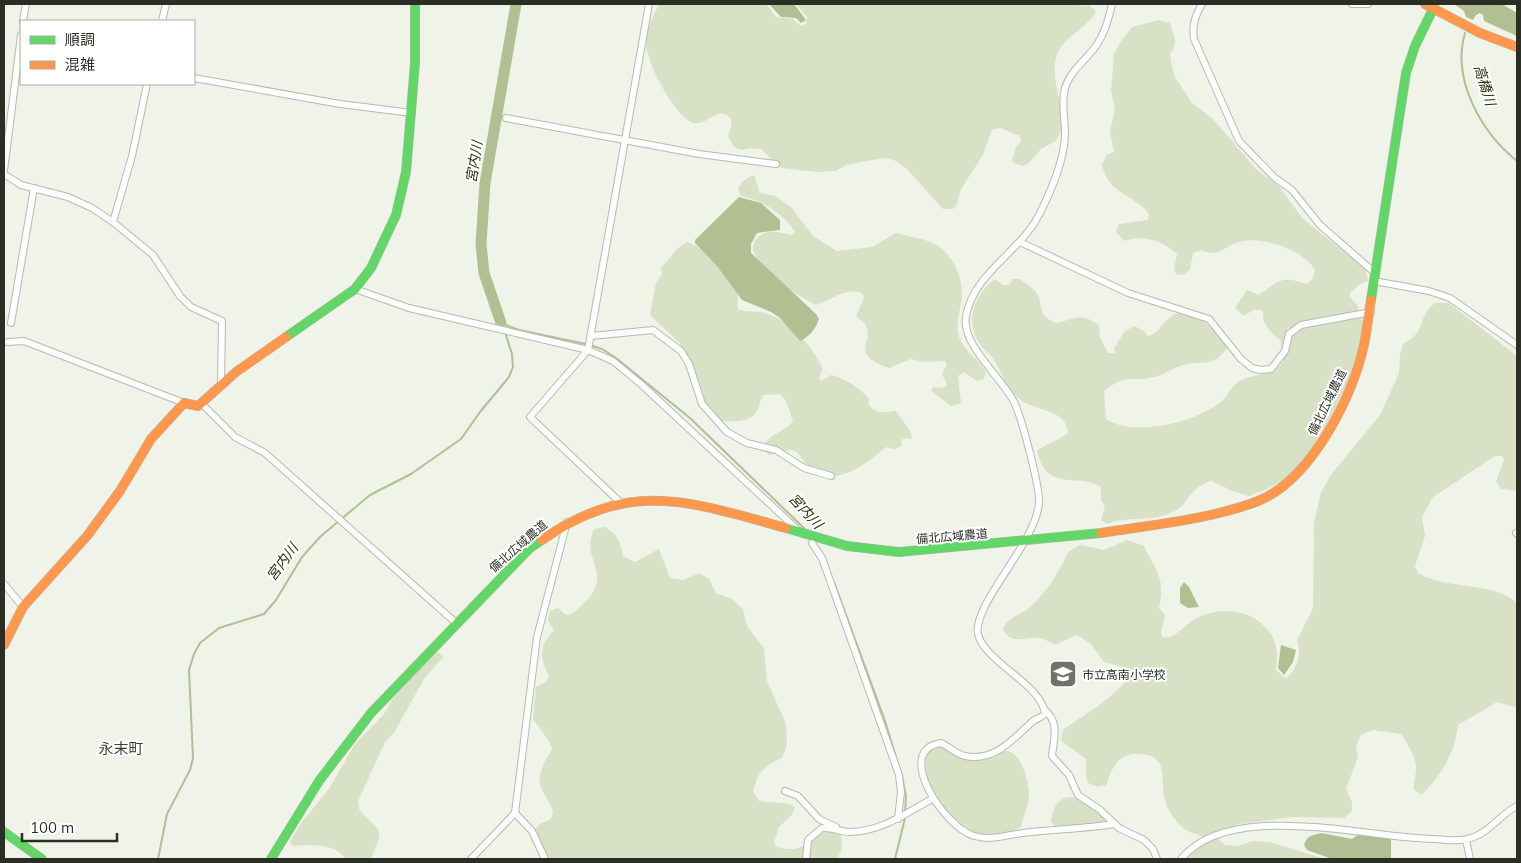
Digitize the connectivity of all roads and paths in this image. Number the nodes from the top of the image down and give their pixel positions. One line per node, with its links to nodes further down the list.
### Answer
1 (26, 4): 10 (street)
2 (166, 4): 11 (street)
3 (415, 4): 16 (street)
4 (649, 4): 18 (street)
5 (1112, 4): 23 (street)
6 (1202, 4): 24 (street)
7 (1352, 4): 8 (street)
8 (1368, 4)
9 (1430, 5): 13 (street); 24 (street, 備北広域農道)
10 (23, 20)
11 (162, 20)
12 (20, 47): 20 (street)
13 (1517, 48)
14 (195, 78): 16 (street)
15 (147, 85): 22 (street)
16 (412, 113): 25 (street)
17 (506, 118): 18 (street)
18 (626, 140): 19 (street); 28 (street)
19 (776, 164)
20 (4, 173): 21 (street)
21 (34, 188): 22 (street); 27 (street)
22 (113, 222): 32 (street)
23 (1020, 242): 26 (street); 39 (street)
24 (1375, 277): 26 (street, 備北広域農道); 30 (street)
25 (355, 289): 31 (street); 32 (street)
26 (1370, 312): 39 (street, 備北広域農道)
27 (11, 323)
28 (592, 336): 31 (street); 35 (street)
29 (8, 342): 33 (street)
30 (1517, 345)
31 (588, 350): 36 (street); 38 (street)
32 (221, 385): 34 (street)
33 (184, 403): 34 (street); 41 (street)
34 (201, 403): 42 (street)
35 (831, 476)
36 (621, 503): 37 (street, 備北広域農道); 38 (street, 備北広域農道)
37 (567, 522): 42 (street, 備北広域農道); 48 (street)
38 (811, 538): 39 (street, 備北広域農道); 49 (street)
39 (1024, 542): 44 (street)
40 (4, 584): 41 (street)
41 (23, 607): 43 (street)
42 (456, 623): 55 (street, 備北広域農道)
43 (4, 645)
44 (1044, 709): 46 (street); 50 (street)
45 (785, 791): 51 (street)
46 (932, 799): 49 (street); 50 (street)
47 (1517, 806): 53 (street)
48 (515, 813): 56 (street); 57 (street)
49 (902, 818): 51 (street)
50 (1114, 824): 59 (street)
51 (838, 830): 58 (street)
52 (4, 832): 54 (street)
53 (1466, 840): 60 (street); 61 (street)
54 (42, 859)
55 (271, 859)
56 (471, 859)
57 (544, 859)
58 (806, 859)
59 (1157, 859)
60 (1181, 859)
61 (1470, 859)

